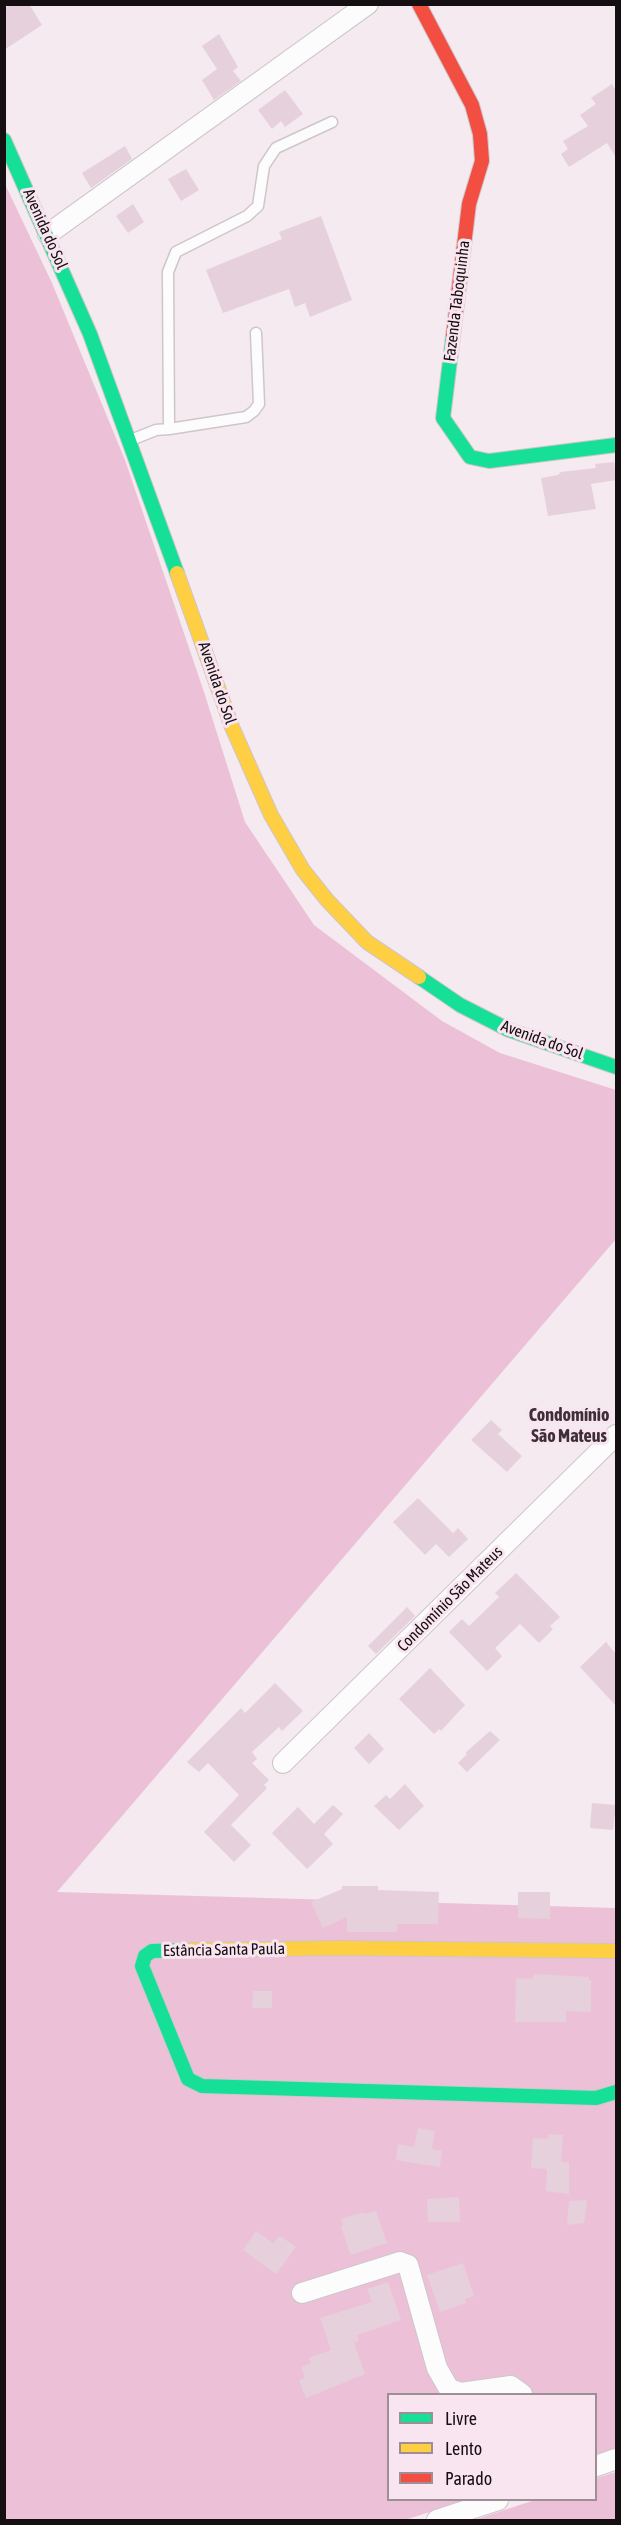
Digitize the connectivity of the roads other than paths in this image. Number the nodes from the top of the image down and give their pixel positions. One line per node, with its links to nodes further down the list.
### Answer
1 (368, 4): 5 (street)
2 (419, 4): 9 (street, Fazenda Taboquinha)
3 (333, 122): 7 (lane)
4 (4, 140): 5 (street, Avenida do Sol)
5 (48, 234): 8 (street, Avenida do Sol)
6 (256, 333): 7 (lane)
7 (169, 429): 8 (lane)
8 (130, 440): 10 (street, Avenida do Sol)
9 (616, 445)
10 (616, 1067)
11 (616, 1435): 12 (street, Condomínio São Mateus)
12 (283, 1763)
13 (616, 1952): 14 (street, Estância Santa Paula)
14 (616, 2092)
15 (302, 2293): 17 (street)
16 (461, 2393): 18 (street)
17 (461, 2393)
18 (521, 2393)
19 (616, 2459): 20 (street)
20 (597, 2466)
21 (492, 2501): 22 (street)
22 (437, 2520)

